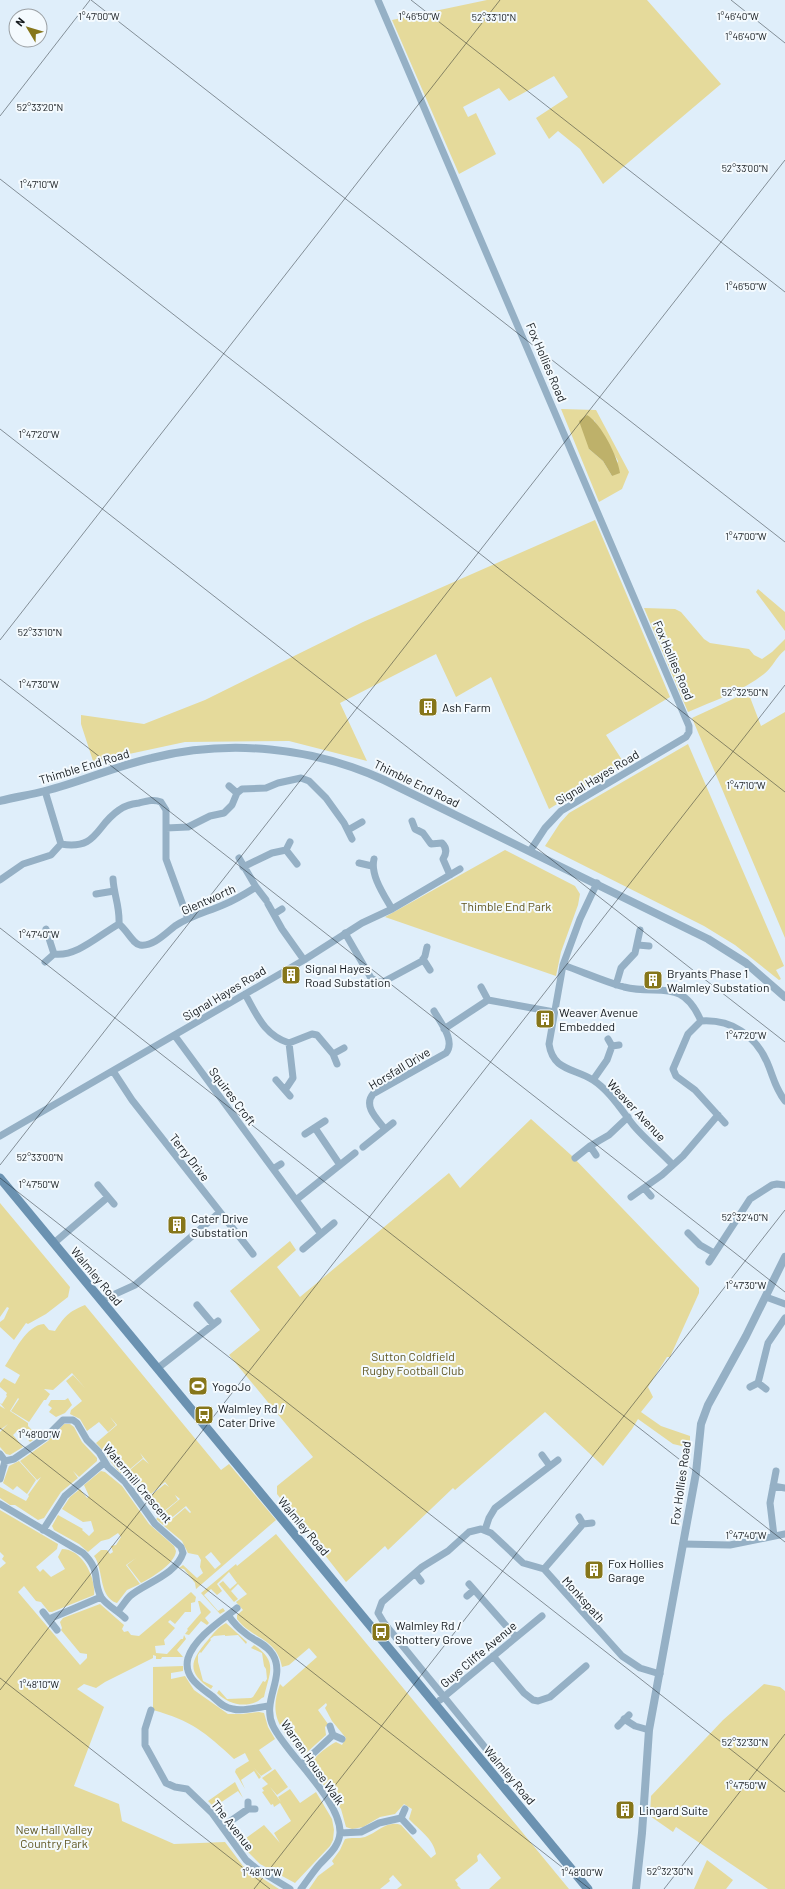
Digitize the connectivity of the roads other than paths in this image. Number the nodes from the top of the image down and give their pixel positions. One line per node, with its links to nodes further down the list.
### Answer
1 (378, 0): 2 (street, Fox Hollies Road)
2 (688, 735): 15 (street, Signal Hayes Road)
3 (228, 786): 5 (street)
4 (45, 791): 6 (street, Thimble End Road); 13 (street); 15 (street, Thimble End Road)
5 (237, 793): 9 (street); 10 (street)
6 (0, 800)
7 (412, 821): 21 (street)
8 (362, 822): 10 (street)
9 (166, 828): 13 (street); 31 (street)
10 (348, 830): 11 (street)
11 (352, 839)
12 (290, 842): 14 (street)
13 (61, 844): 23 (street)
14 (286, 850): 18 (street); 19 (street)
15 (530, 851): 24 (street, Thimble End Road)
16 (239, 858): 19 (street)
17 (359, 863): 29 (street)
18 (297, 864)
19 (243, 867): 25 (street)
20 (460, 869): 21 (street, Signal Hayes Road)
21 (450, 875): 29 (street, Signal Hayes Road)
22 (113, 879): 26 (street)
23 (0, 880)
24 (597, 883): 43 (street, Weaver Avenue); 48 (street, Thimble End Road)
25 (256, 888): 30 (street); 31 (street, Glentworth)
26 (114, 890): 27 (street); 32 (street)
27 (96, 894)
28 (282, 909): 30 (street)
29 (392, 909): 35 (street, Signal Hayes Road)
30 (274, 914): 41 (street)
31 (188, 919): 32 (street, Glentworth)
32 (119, 924): 39 (street)
33 (46, 930): 39 (street)
34 (640, 930): 36 (street)
35 (345, 933): 40 (street); 41 (street, Signal Hayes Road)
36 (638, 945): 37 (street); 45 (street)
37 (649, 946)
38 (427, 947): 40 (street)
39 (54, 954): 42 (street)
40 (423, 959): 44 (street)
41 (304, 960): 47 (street, Signal Hayes Road)
42 (45, 962)
43 (563, 965): 45 (street); 51 (street, Weaver Avenue)
44 (430, 970)
45 (616, 985): 52 (street)
46 (481, 987): 49 (street)
47 (244, 994): 54 (street, Signal Hayes Road); 56 (street)
48 (785, 997)
49 (488, 1000): 51 (street); 53 (street)
50 (434, 1010): 53 (street, Horsfall Drive)
51 (554, 1012): 62 (street, Weaver Avenue)
52 (701, 1021): 65 (street); 66 (street)
53 (444, 1029): 72 (street, Horsfall Drive)
54 (174, 1036): 60 (street, Signal Hayes Road); 83 (street, Squires Croft)
55 (608, 1038): 62 (street)
56 (289, 1043): 58 (street); 63 (street)
57 (344, 1048): 58 (street)
58 (333, 1054): 59 (street)
59 (337, 1064)
60 (113, 1071): 74 (street, Signal Hayes Road); 93 (street, Terry Drive)
61 (276, 1080): 63 (street)
62 (593, 1080): 67 (street, Weaver Avenue)
63 (285, 1090): 64 (street)
64 (290, 1096)
65 (785, 1101)
66 (718, 1115): 70 (street); 82 (street)
67 (628, 1118): 75 (street); 82 (street, Weaver Avenue)
68 (325, 1121): 71 (street)
69 (393, 1123): 72 (street)
70 (725, 1123)
71 (315, 1128): 73 (street); 81 (street)
72 (385, 1128): 76 (street)
73 (306, 1134)
74 (0, 1136)
75 (590, 1146): 78 (street); 79 (street)
76 (363, 1147)
77 (355, 1153): 81 (street)
78 (596, 1155)
79 (575, 1158)
80 (281, 1164): 83 (street)
81 (340, 1165): 91 (street)
82 (674, 1165): 87 (street)
83 (273, 1169): 91 (street, Squires Croft)
84 (0, 1178): 97 (main road, Walmley Road)
85 (98, 1185): 89 (street)
86 (785, 1185): 99 (street)
87 (644, 1188): 88 (street); 90 (street)
88 (651, 1196)
89 (108, 1197): 92 (street); 97 (street)
90 (631, 1198)
91 (296, 1200): 96 (street, Squires Croft)
92 (114, 1204)
93 (219, 1213): 100 (street, Terry Drive); 104 (street)
94 (334, 1223): 96 (street)
95 (688, 1233): 99 (street)
96 (321, 1234): 98 (street)
97 (54, 1243): 104 (main road, Walmley Road)
98 (303, 1249)
99 (714, 1253): 102 (street)
100 (253, 1254)
101 (785, 1257): 103 (street, Fox Hollies Road)
102 (709, 1262)
103 (766, 1297): 105 (street); 130 (street, Fox Hollies Road)
104 (102, 1300): 108 (main road, Walmley Road)
105 (785, 1304)
106 (197, 1305): 108 (street)
107 (785, 1318): 109 (street)
108 (158, 1368): 155 (main road, Walmley Road)
109 (758, 1382): 110 (street); 111 (street)
110 (750, 1387)
111 (766, 1389)
112 (0, 1454): 115 (street)
113 (542, 1455): 117 (street)
114 (558, 1460): 117 (street)
115 (5, 1461): 116 (street, Watermill Crescent); 119 (street)
116 (105, 1462): 126 (street); 139 (street, Watermill Crescent)
117 (550, 1466): 127 (street)
118 (776, 1471): 120 (street)
119 (0, 1479)
120 (772, 1486): 121 (street); 129 (street)
121 (785, 1488)
122 (0, 1504): 126 (street)
123 (579, 1517): 125 (street)
124 (592, 1523): 125 (street)
125 (583, 1524): 131 (street)
126 (43, 1530): 137 (street)
127 (485, 1530): 131 (street); 132 (street)
128 (785, 1534): 129 (street)
129 (774, 1536): 130 (street)
130 (684, 1544): 153 (street, Fox Hollies Road)
131 (544, 1569): 153 (street, Monkspath)
132 (415, 1573): 133 (street); 154 (street)
133 (421, 1580)
134 (468, 1584): 135 (street)
135 (474, 1590): 136 (street); 148 (street)
136 (468, 1596)
137 (102, 1597): 139 (street); 145 (street)
138 (237, 1608): 142 (street)
139 (118, 1611): 144 (street)
140 (43, 1612): 145 (street)
141 (530, 1615): 146 (street, Guys Cliffe Avenue)
142 (228, 1616): 156 (street, Warren House Walk); 156 (street)
143 (542, 1616): 146 (street, Guys Cliffe Avenue)
144 (125, 1618)
145 (49, 1619): 147 (street)
146 (535, 1621): 148 (street, Guys Cliffe Avenue)
147 (57, 1630)
148 (516, 1636): 149 (street, Guys Cliffe Avenue)
149 (492, 1656): 152 (street); 154 (street, Guys Cliffe Avenue)
150 (575, 1665): 152 (street)
151 (586, 1666): 152 (street)
152 (580, 1671)
153 (660, 1674): 160 (street, Fox Hollies Road)
154 (444, 1698): 155 (street, Guys Cliffe Avenue); 164 (street)
155 (436, 1704): 165 (main road, Walmley Road)
156 (269, 1706): 163 (street, Warren House Walk)
157 (151, 1710): 170 (street, The Avenue)
158 (330, 1726): 161 (street)
159 (618, 1726): 160 (street)
160 (649, 1730): 176 (street, Fox Hollies Road)
161 (333, 1735): 162 (street); 163 (street)
162 (342, 1739)
163 (302, 1764): 172 (street, Warren House Walk)
164 (499, 1765): 165 (street); 166 (street)
165 (491, 1771): 175 (main road, Walmley Road)
166 (505, 1772)
167 (250, 1807): 170 (street)
168 (405, 1810): 169 (street)
169 (401, 1818): 171 (street); 172 (street)
170 (222, 1827): 173 (street, The Avenue)
171 (413, 1831)
172 (340, 1832): 174 (street)
173 (290, 1889)
174 (301, 1889)
175 (588, 1889)
176 (636, 1889)

